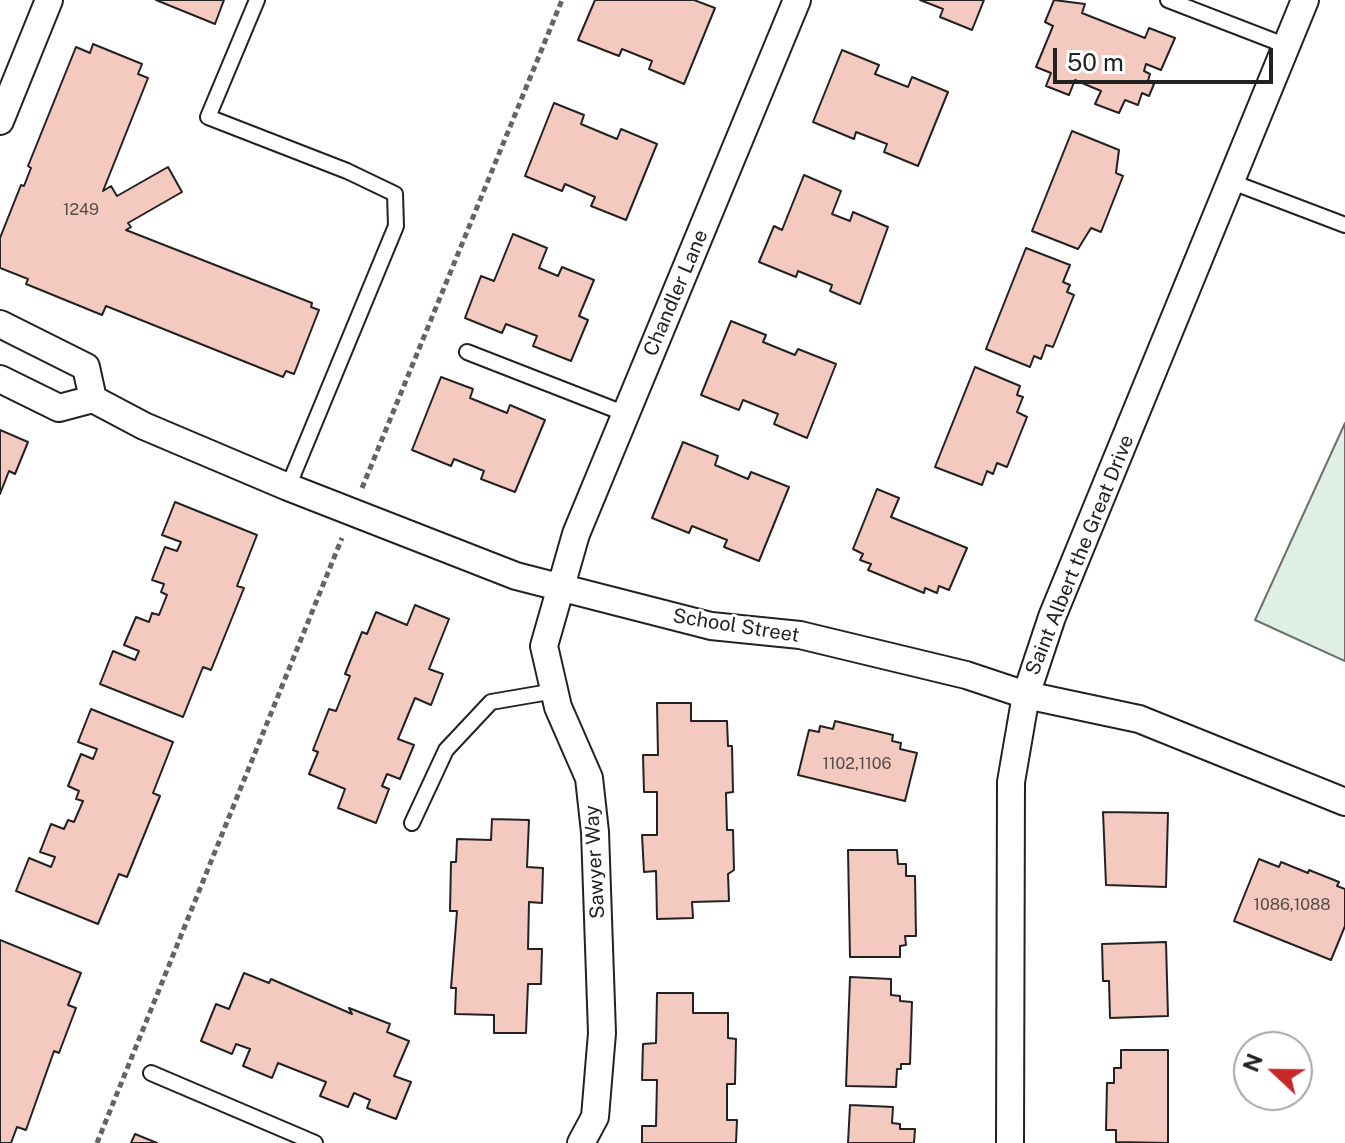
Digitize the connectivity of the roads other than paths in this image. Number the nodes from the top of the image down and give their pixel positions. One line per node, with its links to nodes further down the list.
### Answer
1 (49, 0): 7 (street)
2 (257, 0): 15 (lane)
3 (797, 0): 14 (street, Chandler Lane)
4 (1168, 0): 6 (lane)
5 (1305, 0): 6 (street, Saint Albert the Great Drive)
6 (1287, 46): 8 (street, Saint Albert the Great Drive)
7 (0, 121)
8 (1232, 182): 9 (lane); 18 (street, Saint Albert the Great Drive)
9 (1345, 225)
10 (0, 324): 13 (street)
11 (467, 352): 14 (lane)
12 (0, 379): 13 (street)
13 (93, 399): 15 (street, School Street)
14 (626, 414): 16 (street, Chandler Lane)
15 (288, 487): 16 (street, School Street)
16 (558, 587): 17 (street, Sawyer Way); 18 (street, School Street)
17 (555, 691): 20 (lane); 23 (street, Sawyer Way)
18 (1026, 695): 19 (street, School Street); 24 (street, Saint Albert the Great Drive)
19 (1345, 802)
20 (412, 823)
21 (151, 1073): 22 (lane)
22 (315, 1143)
23 (581, 1143)
24 (1010, 1143)

